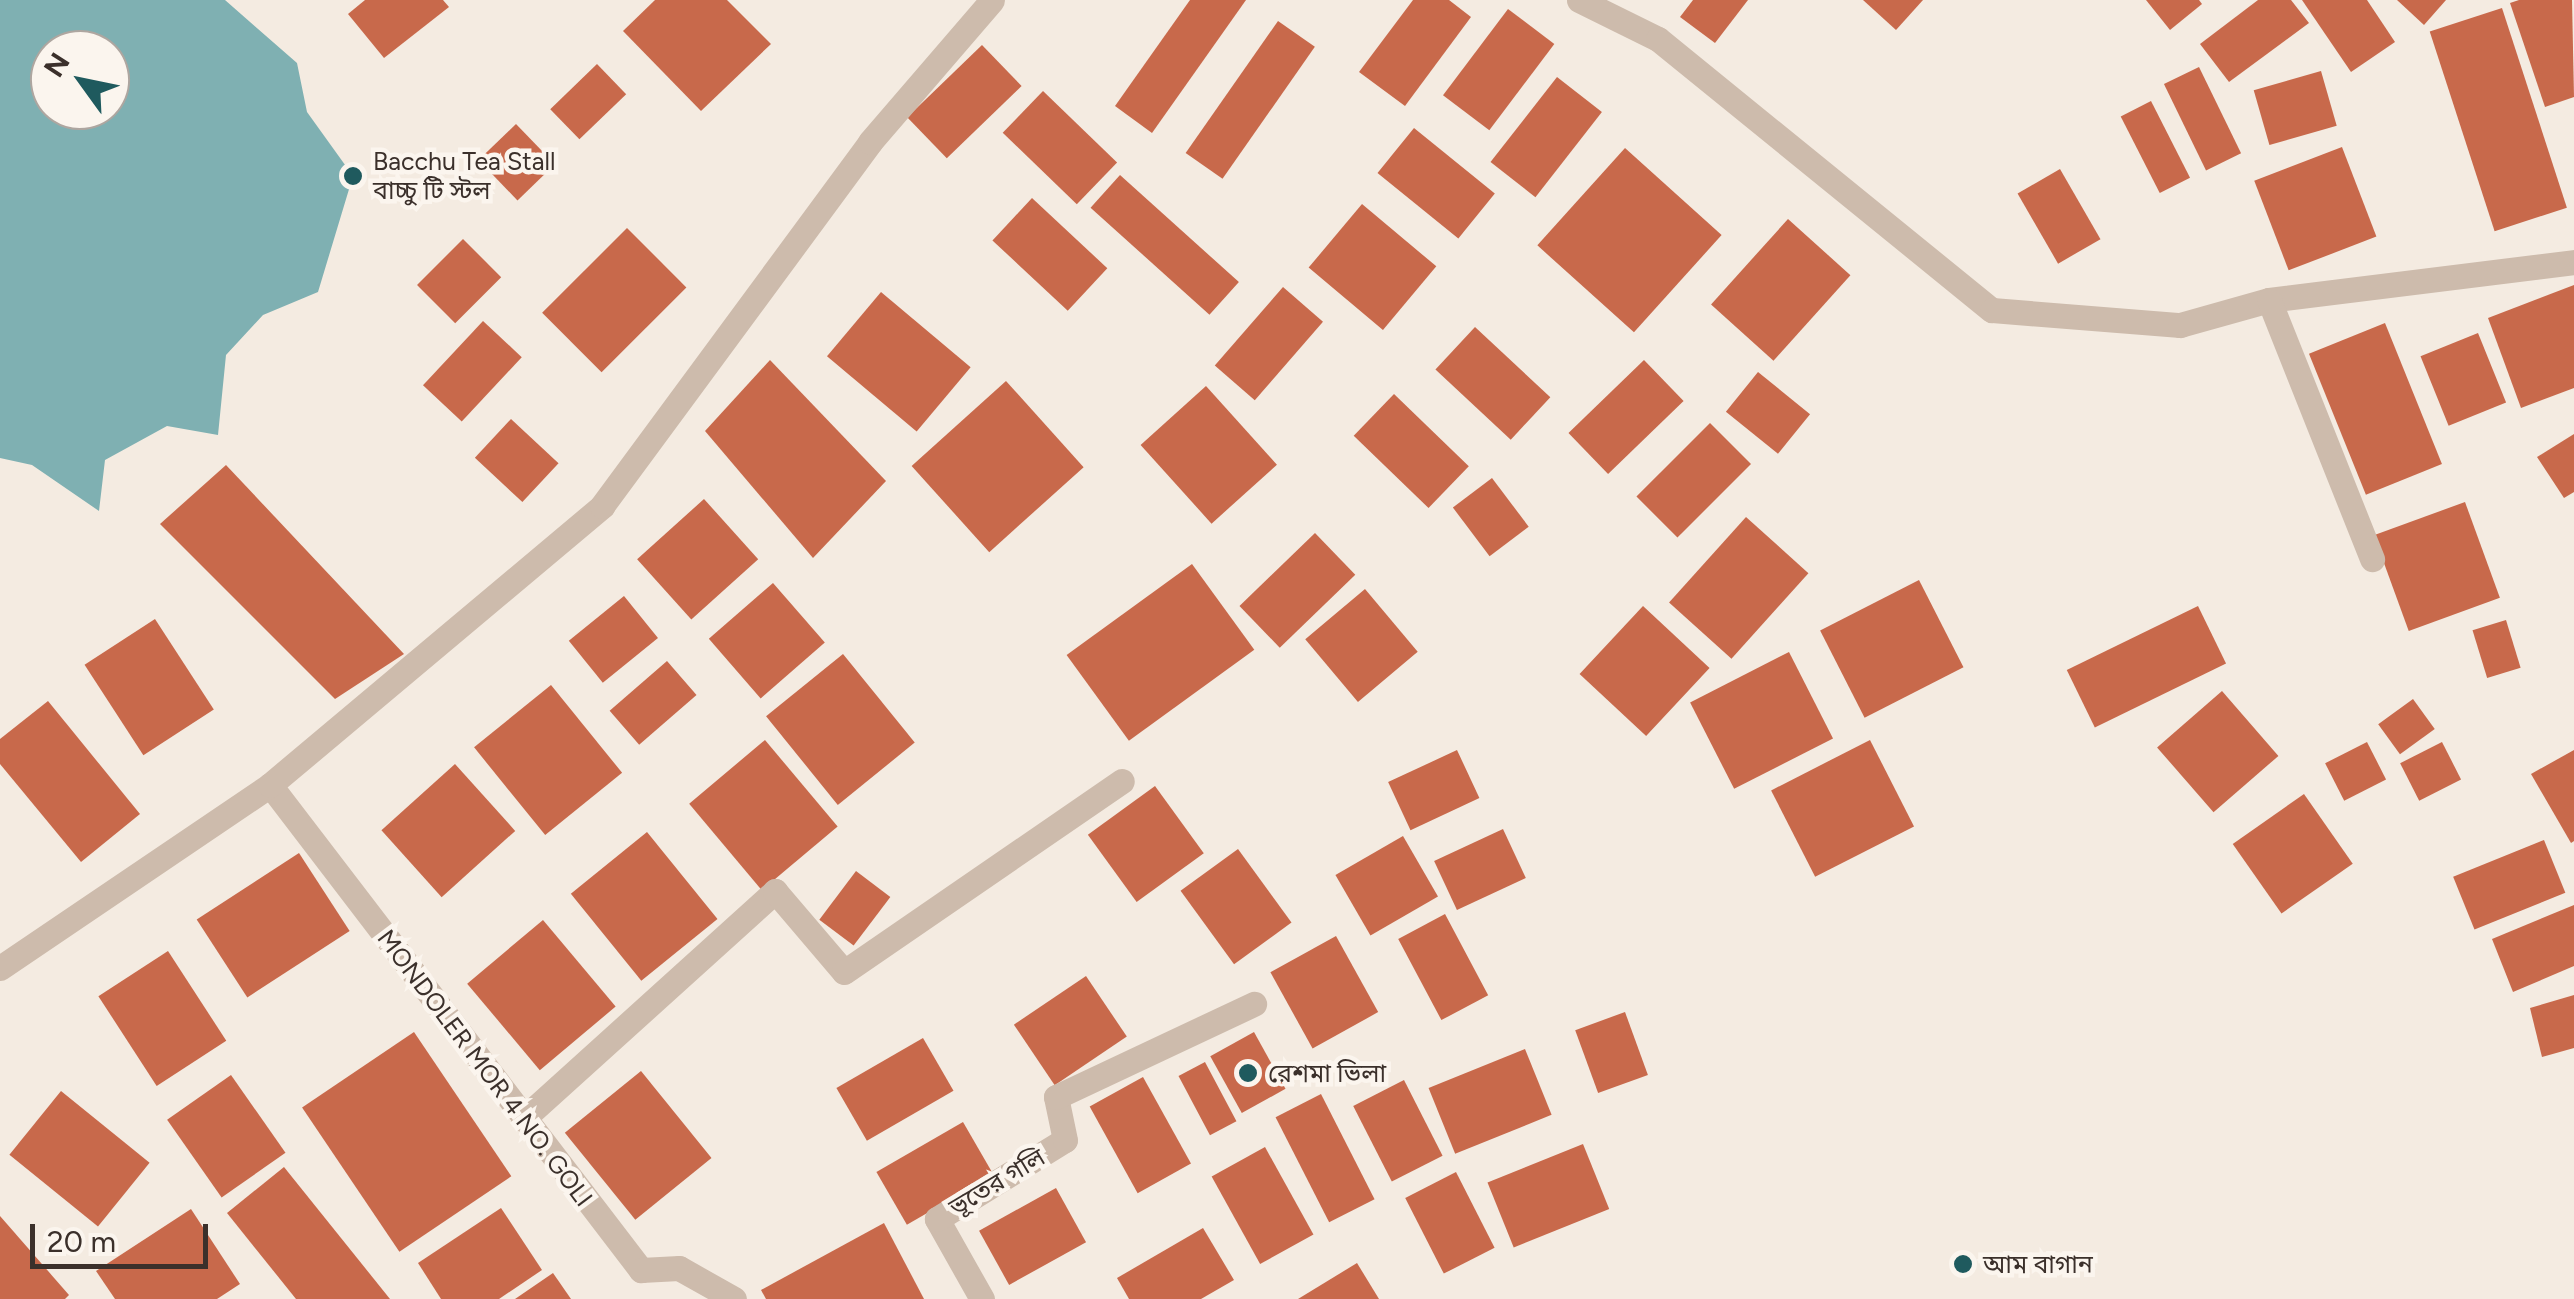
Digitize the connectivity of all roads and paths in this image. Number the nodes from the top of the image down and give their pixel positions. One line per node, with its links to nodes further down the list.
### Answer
1 (992, 0): 7 (street)
2 (1579, 0): 4 (street)
3 (2574, 262): 4 (street)
4 (2269, 300): 5 (street)
5 (2372, 560)
6 (1122, 780): 10 (street)
7 (270, 784): 8 (street); 10 (street, MONDOLER MOR 4 NO. GOLI)
8 (0, 968)
9 (1254, 1004): 12 (street, ভূতের গলি)
10 (523, 1120): 11 (street, MONDOLER MOR 4 NO. GOLI)
11 (734, 1299)
12 (982, 1299)

